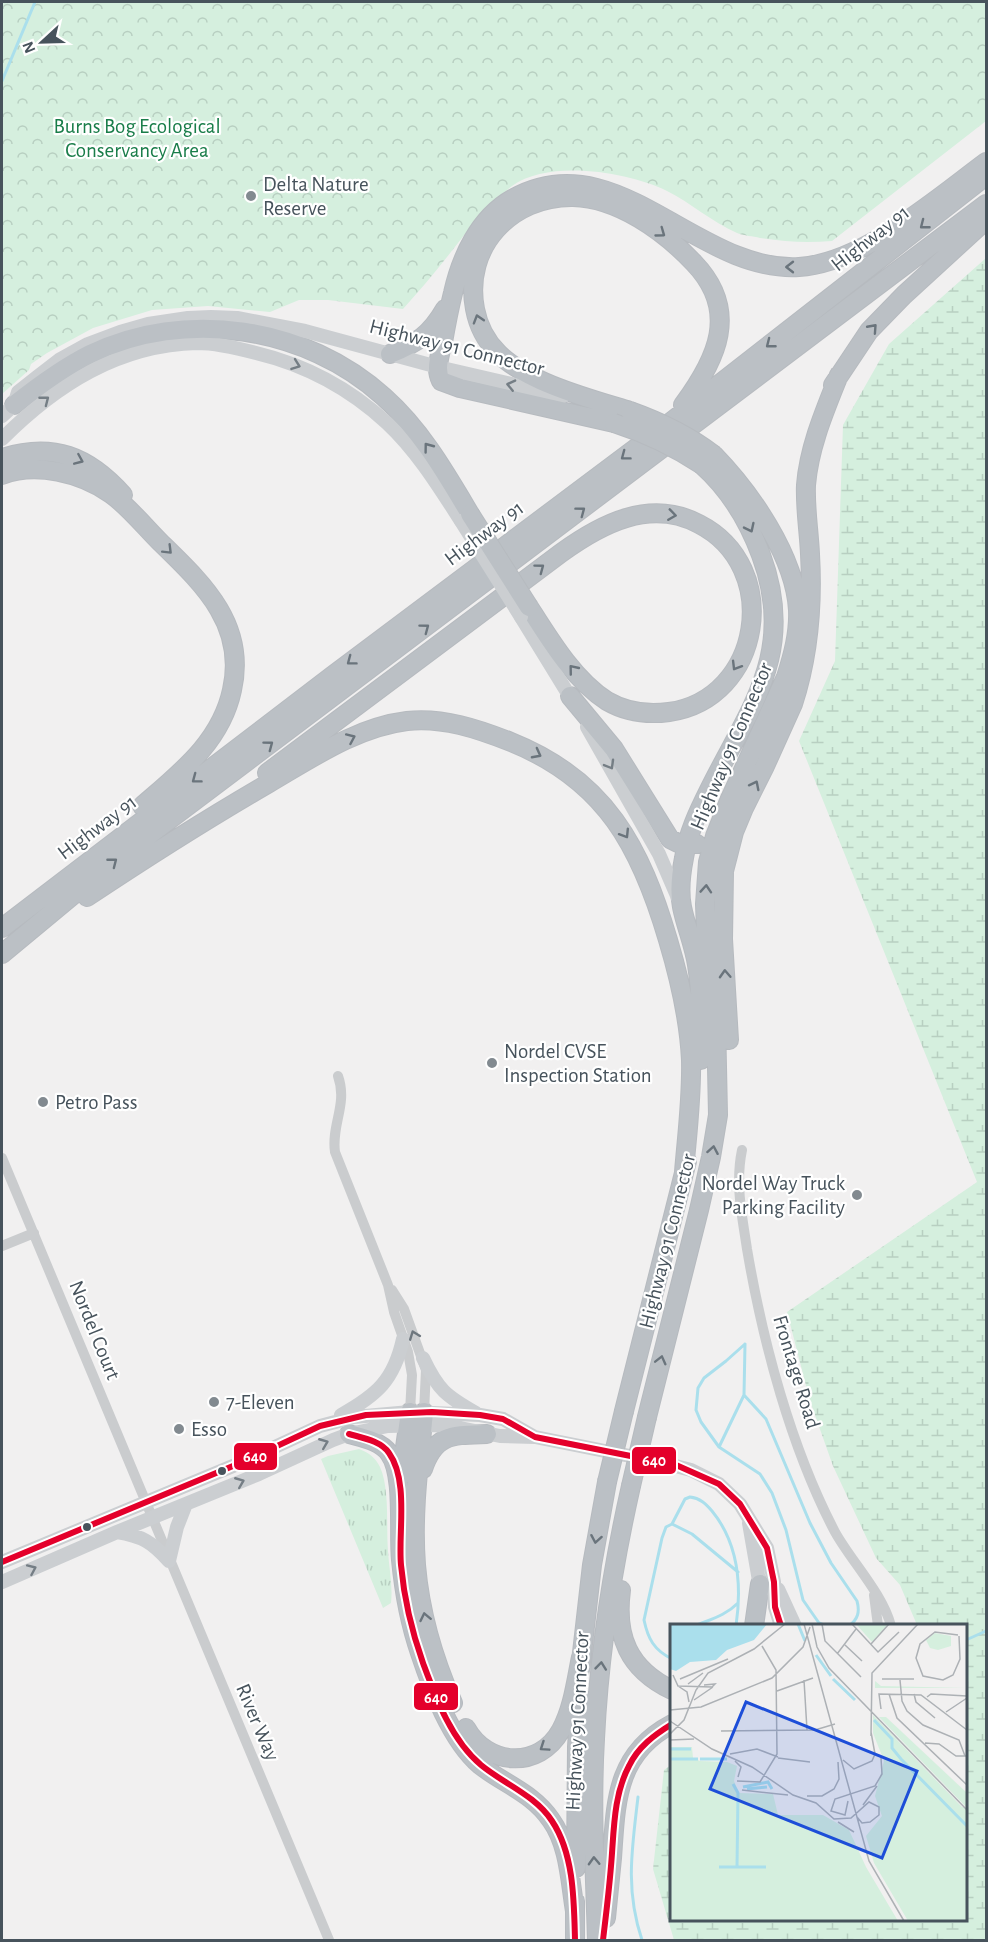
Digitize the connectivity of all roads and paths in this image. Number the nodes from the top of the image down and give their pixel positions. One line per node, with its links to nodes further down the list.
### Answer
1 (987, 162): 5 (highway, one-way to 5)
2 (987, 176): 11 (highway, Highway 91, one-way to 11)
3 (987, 204): 27 (highway, Highway 91, one-way to 3)
4 (987, 220): 8 (highway, one-way to 4)
5 (453, 291): 6 (highway); 7 (highway)
6 (390, 354): 7 (street, Highway 91 Connector); 9 (street, Highway 91 Connector)
7 (438, 368): 10 (street, Highway 91 Connector, one-way to 7); 14 (highway, bridge)
8 (838, 375): 18 (highway); 30 (highway, one-way to 8)
9 (8, 411): 16 (highway, one-way to 9)
10 (630, 411): 11 (highway, one-way to 11); 14 (highway, Highway 91 Connector, bridge)
11 (672, 421): 25 (highway, Highway 91, one-way to 25)
12 (2, 439): 16 (street, one-way to 16)
13 (2, 458): 17 (highway, one-way to 17)
14 (708, 460): 18 (highway, Highway 91 Connector); 23 (highway, one-way to 23)
15 (2, 475): 17 (highway)
16 (466, 518): 19 (highway, bridge)
17 (138, 520): 25 (highway, one-way to 25)
18 (798, 609): 22 (highway, Highway 91 Connector)
19 (525, 612): 20 (street, Highway 91 Connector); 21 (highway, one-way to 19)
20 (570, 696): 23 (highway); 24 (street, Highway 91 Connector, one-way to 24)
21 (190, 829): 27 (highway); 33 (highway, one-way to 33)
22 (715, 836): 23 (highway); 30 (highway, Highway 91 Connector, one-way to 22)
23 (686, 845): 24 (highway)
24 (681, 906): 33 (highway, Highway 91 Connector)
25 (27, 908): 26 (highway, Highway 91)
26 (4, 926)
27 (20, 940): 28 (highway)
28 (2, 954)
29 (338, 1076): 36 (street)
30 (718, 1115): 46 (highway, Highway 91 Connector, one-way to 30, bridge)
31 (742, 1150): 55 (street, Frontage Road)
32 (2, 1158): 34 (street, Nordel Court)
33 (684, 1173): 62 (highway, Highway 91 Connector, one-way to 62, bridge)
34 (34, 1233): 35 (street); 47 (street, Nordel Court)
35 (2, 1246)
36 (388, 1285): 37 (street); 38 (street, one-way to 36)
37 (403, 1339): 40 (street); 41 (street)
38 (423, 1358): 39 (street); 40 (street)
39 (480, 1415): 40 (street); 44 (street)
40 (416, 1418): 41 (street); 42 (street); 43 (street); 45 (highway)
41 (320, 1426): 47 (street)
42 (349, 1434): 45 (highway); 48 (street, one-way to 42)
43 (488, 1434): 44 (street); 45 (highway)
44 (535, 1437): 54 (street)
45 (408, 1486): 62 (highway, one-way to 45); 65 (highway)
46 (631, 1486): 63 (highway); 68 (highway, Highway 91 Connector, one-way to 46)
47 (144, 1502): 49 (street, Nordel Court); 52 (street)
48 (186, 1504): 49 (street); 51 (street)
49 (151, 1518): 50 (street); 51 (street, River Way)
50 (117, 1532): 51 (street); 53 (street, one-way to 50)
51 (169, 1561): 66 (street, River Way)
52 (2, 1562)
53 (2, 1582)
54 (767, 1583): 56 (highway); 57 (street); 58 (street); 59 (street)
55 (872, 1589): 60 (street, Frontage Road); 61 (street, Frontage Road)
56 (755, 1624)
57 (763, 1624)
58 (780, 1624)
59 (794, 1624)
60 (878, 1624)
61 (890, 1624)
62 (581, 1657): 65 (highway, Highway 91 Connector)
63 (668, 1687)
64 (670, 1725): 69 (highway)
65 (575, 1911): 67 (highway, Highway 91 Connector)
66 (329, 1941)
67 (576, 1941)
68 (597, 1941)
69 (603, 1941)

